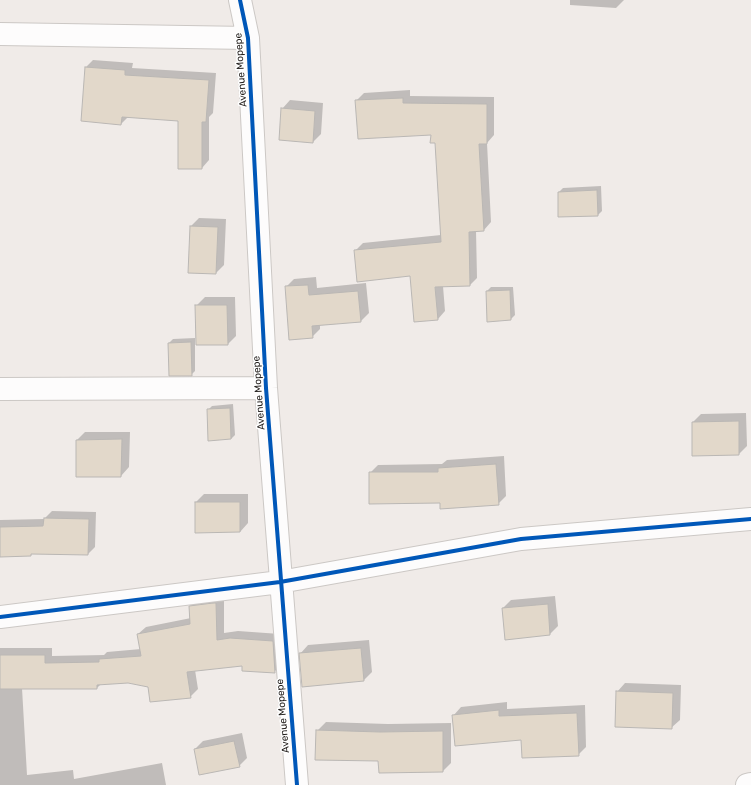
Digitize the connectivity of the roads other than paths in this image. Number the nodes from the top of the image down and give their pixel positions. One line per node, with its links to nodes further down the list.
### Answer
1 (240, 0): 3 (street, Avenue Mopepe)
2 (0, 34): 3 (street)
3 (248, 38): 5 (street, Avenue Mopepe)
4 (0, 388): 5 (street)
5 (266, 388): 7 (street, Avenue Mopepe)
6 (751, 519): 7 (street)
7 (280, 582): 8 (street); 10 (street, Avenue Mopepe)
8 (0, 616)
9 (751, 784): 11 (street)
10 (297, 785)
11 (747, 785)

